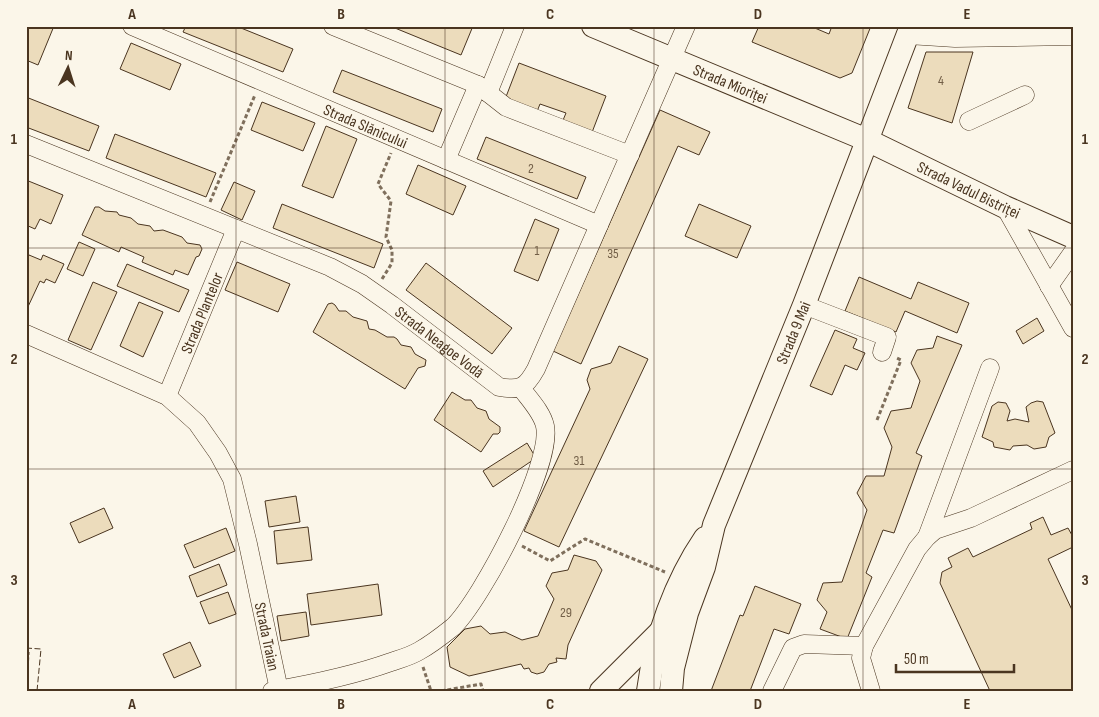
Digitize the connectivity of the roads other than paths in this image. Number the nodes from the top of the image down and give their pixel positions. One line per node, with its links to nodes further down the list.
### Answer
1 (132, 26): 7 (street, Strada Slănicului)
2 (333, 26): 10 (street)
3 (515, 26): 10 (street)
4 (593, 26): 9 (main road, Strada Mioriței)
5 (686, 26): 9 (street)
6 (909, 31): 8 (street); 13 (main road, Strada 9 Mai)
7 (160, 32): 16 (street, Strada Slănicului)
8 (1073, 36)
9 (672, 58): 13 (main road, Strada Mioriței); 15 (street)
10 (483, 89): 15 (street); 16 (street)
11 (1025, 95): 12 (street)
12 (969, 121)
13 (868, 140): 17 (main road, Strada Vadul Bistriței); 23 (main road, Strada 9 Mai)
14 (26, 144): 19 (street, Strada Neagoe Vodă)
15 (630, 156): 18 (street)
16 (446, 160): 18 (street, Strada Slănicului)
17 (1005, 207): 20 (main road, Strada Vadul Bistriței); 22 (street)
18 (599, 225): 28 (street)
19 (236, 229): 28 (street, Strada Neagoe Vodă); 29 (street, Strada Plantelor)
20 (1073, 236)
21 (1073, 252): 22 (street)
22 (1050, 286): 24 (street)
23 (804, 305): 26 (street); 31 (main road, Strada 9 Mai)
24 (1073, 328)
25 (26, 334): 29 (street, Strada Traian)
26 (882, 352)
27 (990, 368): 32 (street)
28 (521, 388): 35 (street, Strada Traian)
29 (167, 396): 35 (street, Strada Traian)
30 (1073, 470): 32 (street)
31 (714, 525): 33 (main road, Strada 9 Mai); 38 (main road, Strada 9 Mai)
32 (927, 537): 34 (street)
33 (662, 630): 36 (main road); 37 (main road, Strada 9 Mai)
34 (864, 646): 39 (street); 40 (street)
35 (276, 690)
36 (601, 691)
37 (648, 691)
38 (671, 691)
39 (772, 691)
40 (871, 691)

